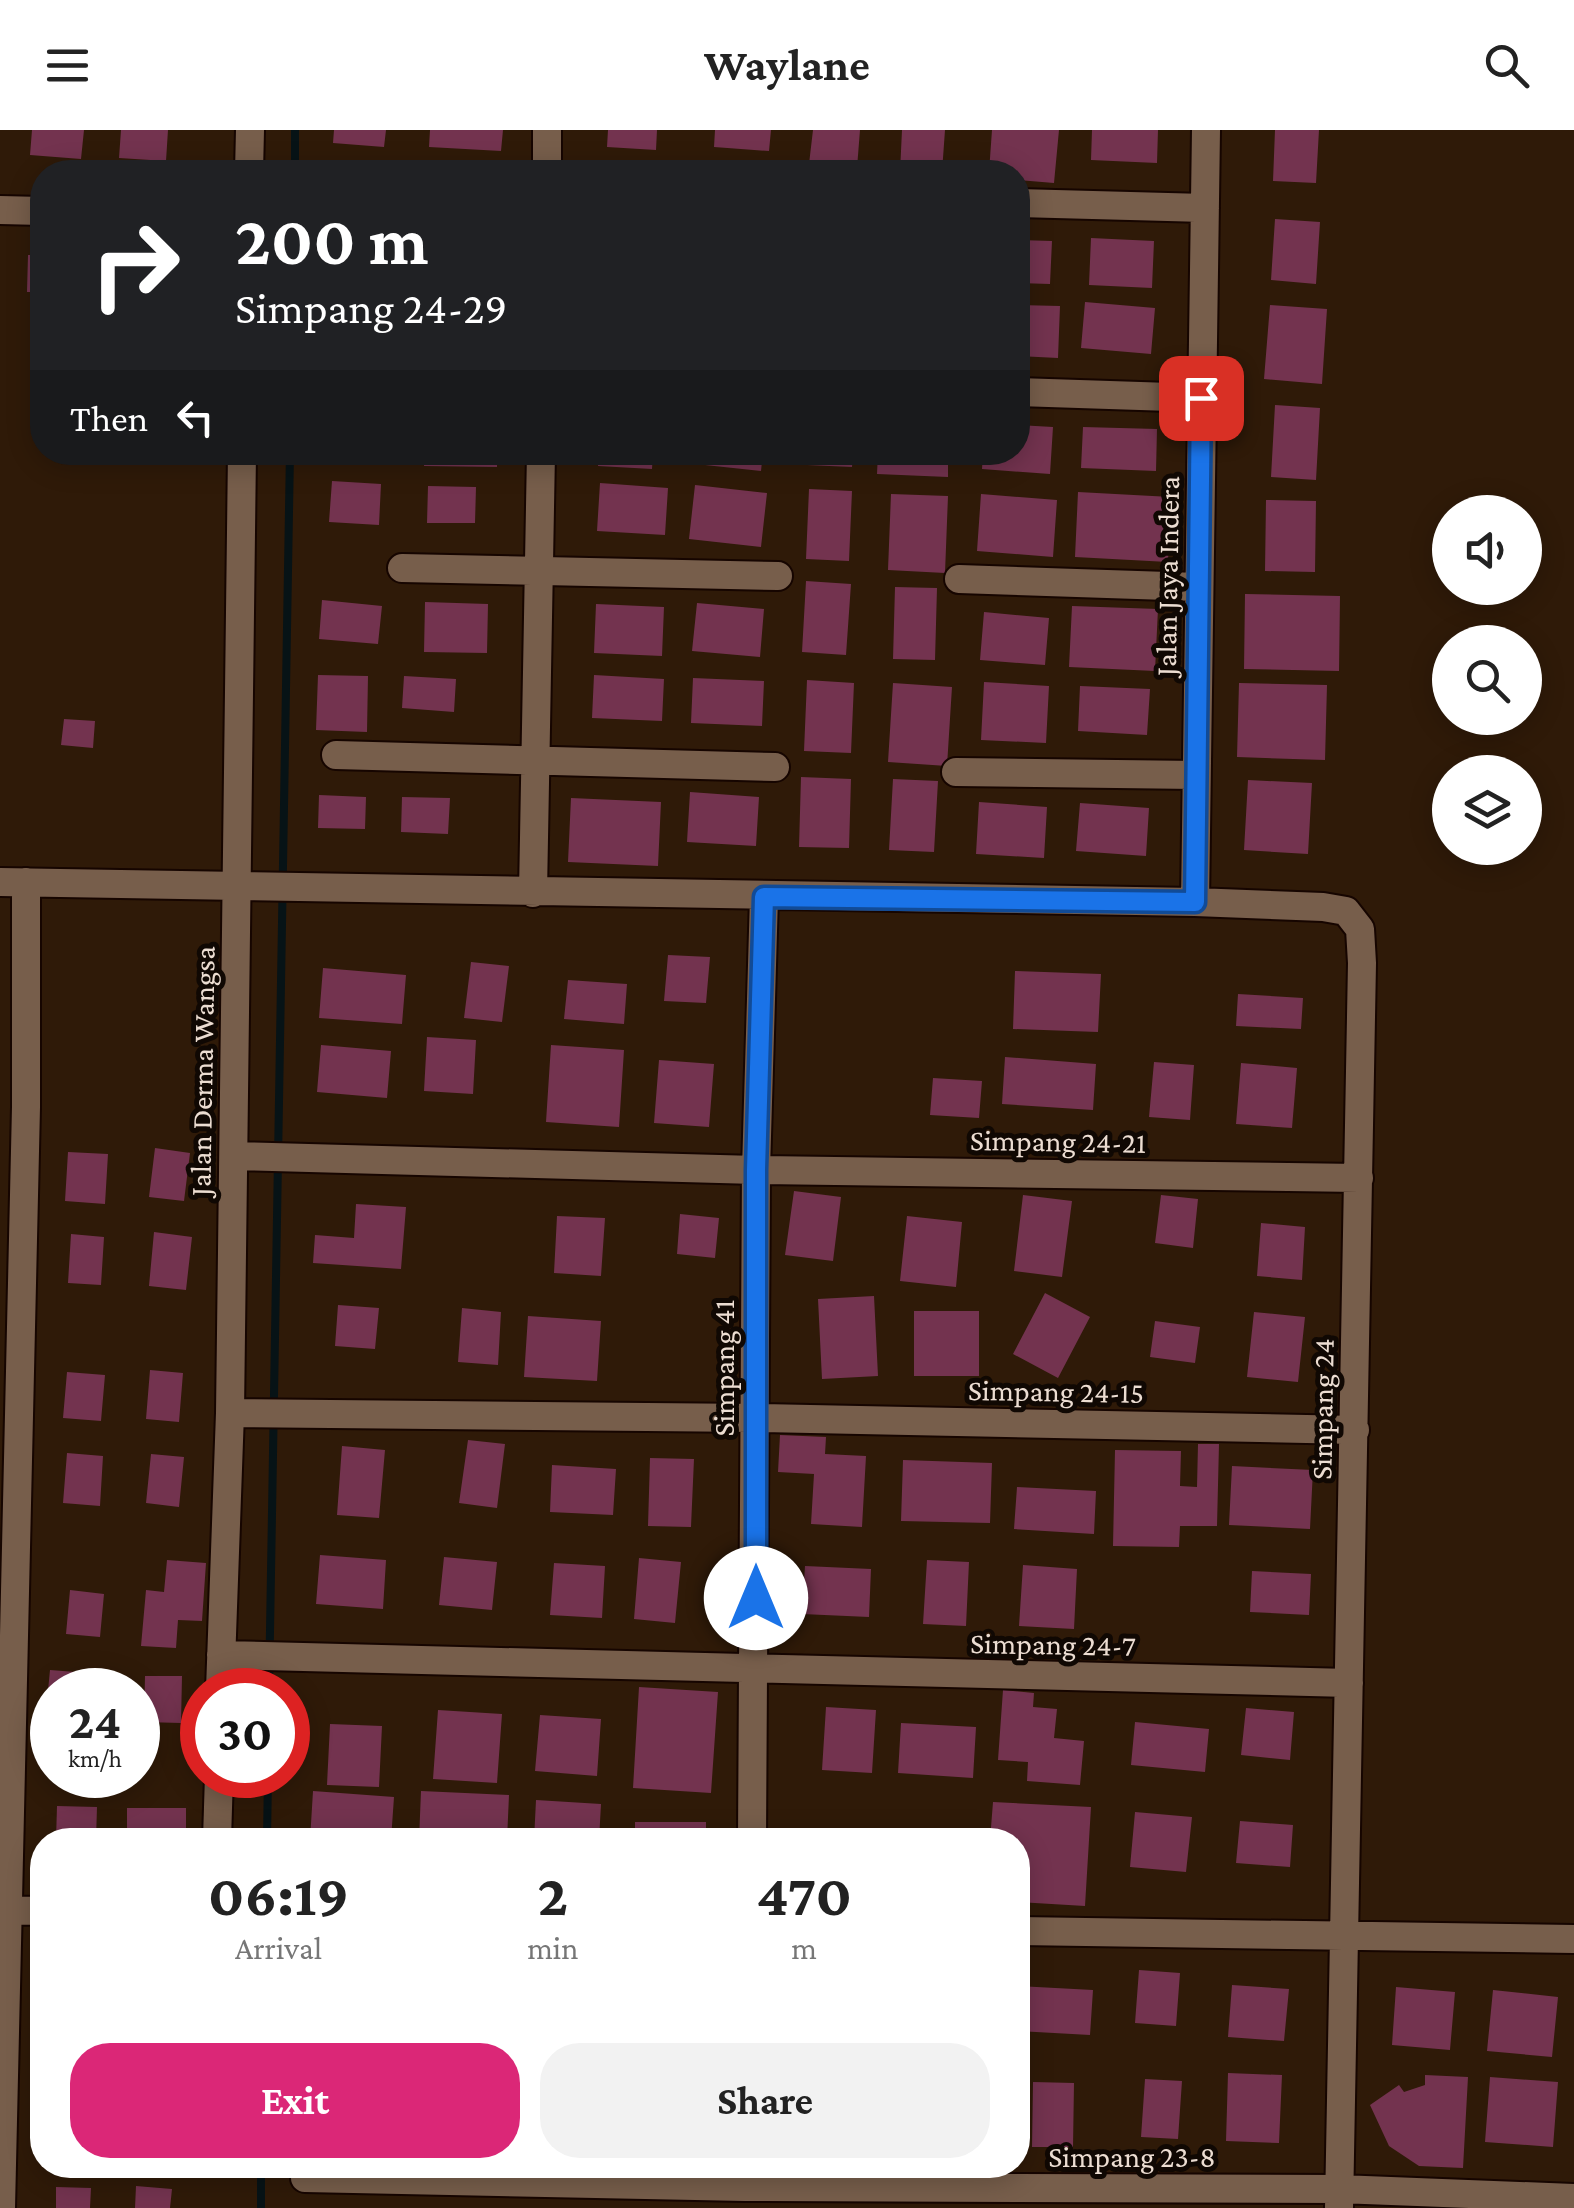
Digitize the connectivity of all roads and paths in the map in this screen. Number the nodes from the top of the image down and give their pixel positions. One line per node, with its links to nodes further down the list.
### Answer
1 (250, 130): 4 (street)
2 (548, 130): 5 (street)
3 (1206, 130): 7 (street, Jalan Jaya Indera)
4 (249, 160)
5 (547, 160)
6 (1030, 203): 7 (street)
7 (1205, 208): 11 (street, Jalan Jaya Indera)
8 (0, 210): 9 (street)
9 (30, 211)
10 (1030, 392): 11 (street)
11 (1201, 398): 18 (street, Jalan Jaya Indera)
12 (242, 465): 25 (street, Jalan Derma Wangsa)
13 (541, 465): 15 (street)
14 (402, 568): 15 (street)
15 (540, 568): 16 (street); 20 (street)
16 (778, 576)
17 (960, 578): 18 (street)
18 (1198, 586): 23 (street, Jalan Jaya Indera)
19 (336, 755): 20 (street)
20 (535, 760): 21 (street); 26 (street)
21 (776, 767)
22 (956, 772): 23 (street)
23 (1196, 775): 28 (street, Jalan Jaya Indera)
24 (13, 882): 25 (street); 42 (street)
25 (247, 887): 26 (street); 29 (street, Jalan Derma Wangsa)
26 (533, 893): 27 (street)
27 (764, 897): 28 (street); 30 (street, Simpang 41)
28 (1195, 902): 31 (street, Simpang 24)
29 (246, 1157): 30 (street, Simpang 24-21); 32 (street, Jalan Derma Wangsa)
30 (756, 1170): 31 (street, Simpang 24-21); 33 (street, Simpang 41)
31 (1359, 1178): 34 (street, Simpang 24)
32 (230, 1413): 33 (street, Simpang 24-15); 35 (street, Jalan Derma Wangsa)
33 (756, 1418): 34 (street, Simpang 24-15); 37 (street, Simpang 41)
34 (1354, 1430): 38 (street, Simpang 24)
35 (221, 1655): 36 (street, Jalan Derma Wangsa); 37 (street, Simpang 24-7)
36 (221, 1668)
37 (755, 1669): 38 (street, Simpang 24-7); 41 (street, Simpang 41)
38 (1349, 1683): 45 (street, Simpang 24)
39 (218, 1798): 40 (street)
40 (217, 1828)
41 (752, 1828)
42 (5, 1910): 43 (street); 51 (street)
43 (30, 1911)
44 (1030, 1931): 45 (street)
45 (1344, 1936): 46 (street); 49 (street, Simpang 24)
46 (1574, 1939)
47 (305, 2178): 48 (street, Simpang 23-8)
48 (746, 2187): 49 (street, Simpang 23-8)
49 (1339, 2198): 50 (street, Simpang 23-8)
50 (1574, 2198)
51 (1, 2208)

